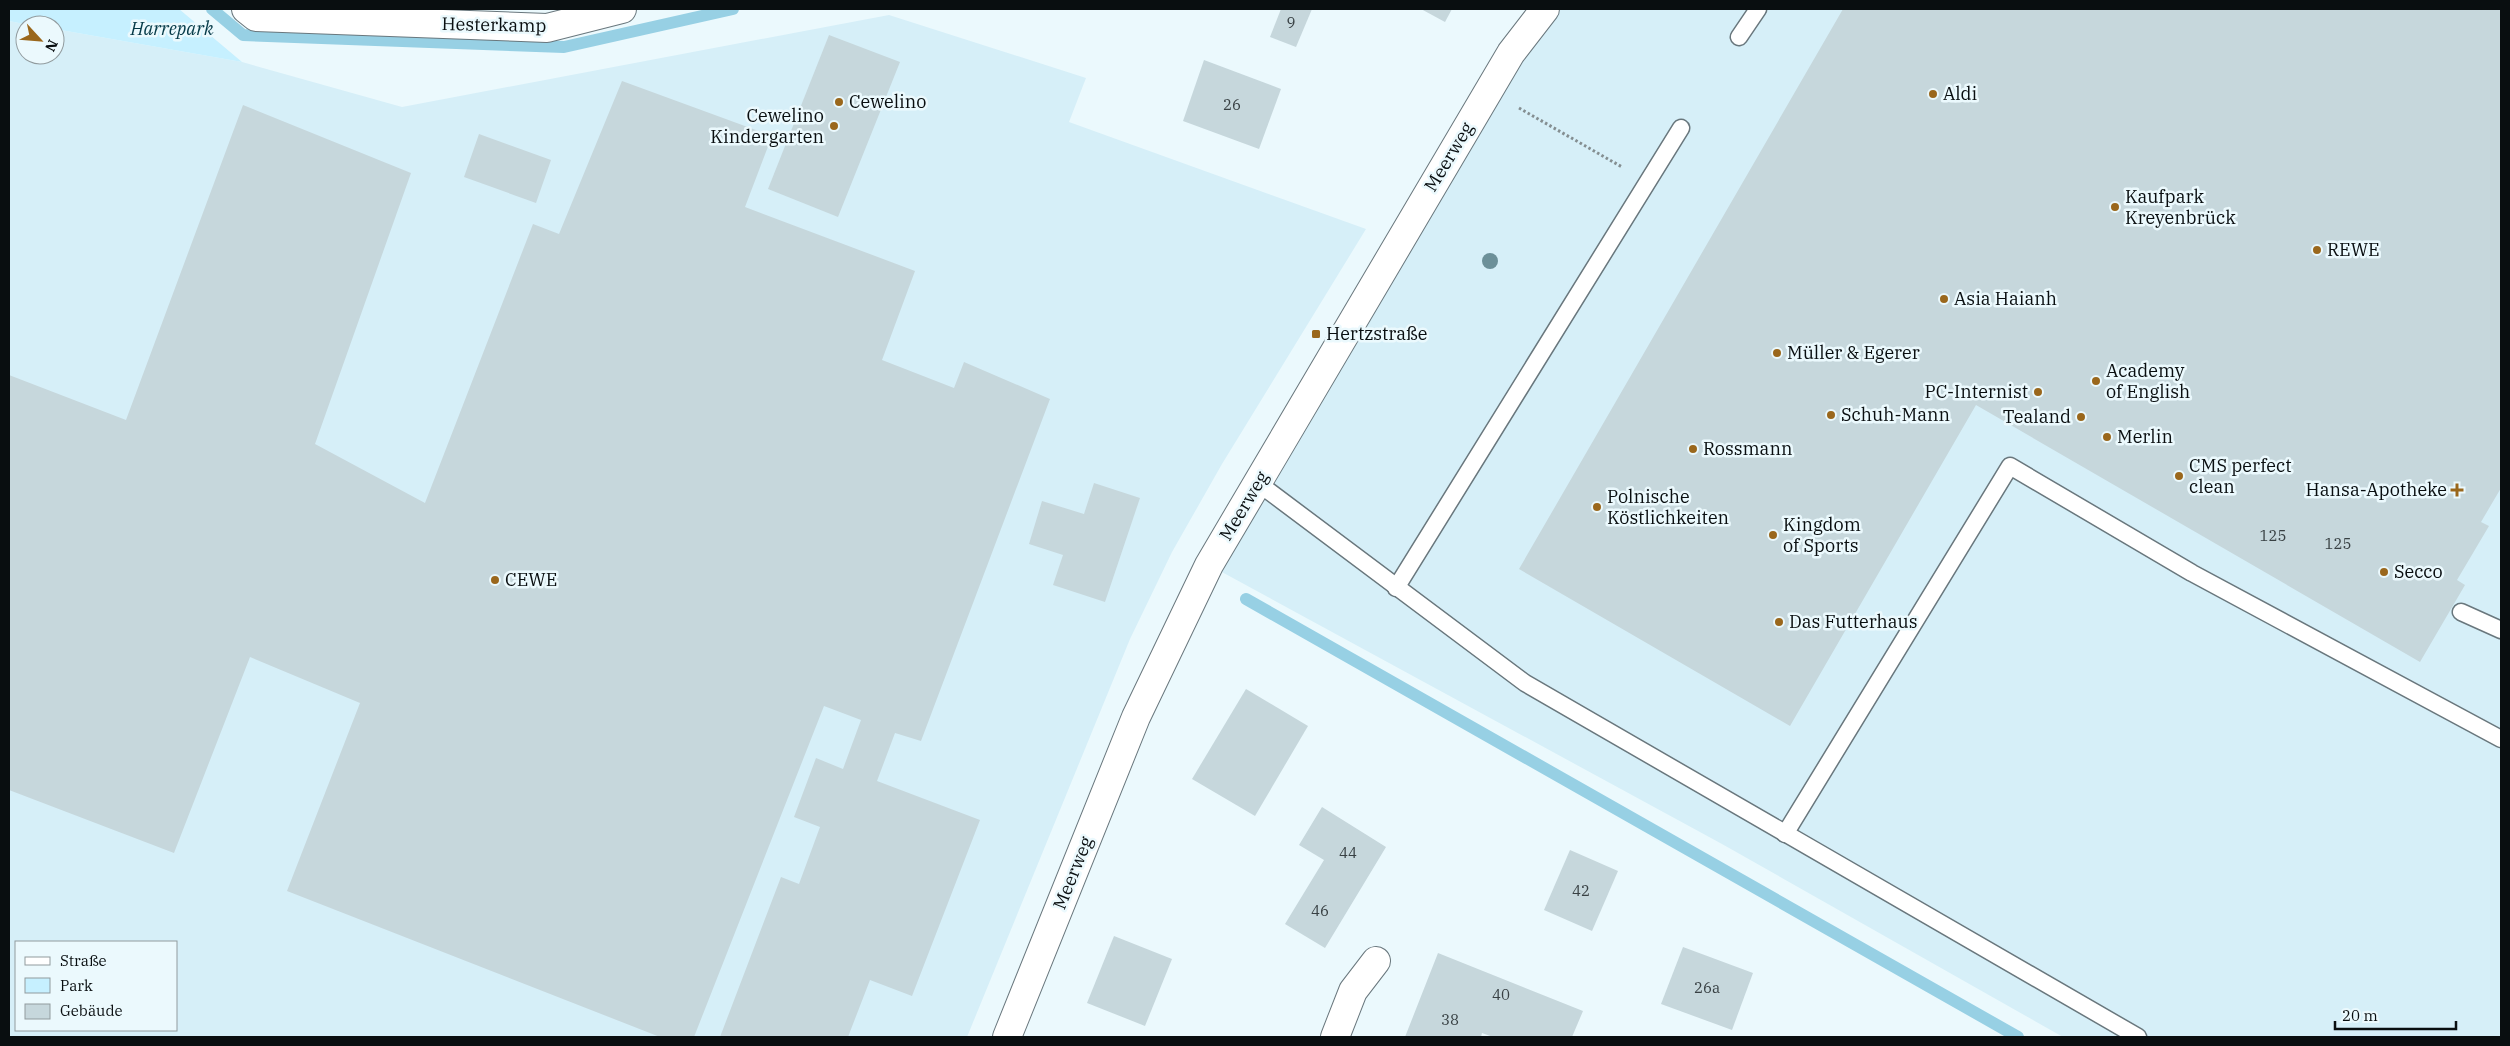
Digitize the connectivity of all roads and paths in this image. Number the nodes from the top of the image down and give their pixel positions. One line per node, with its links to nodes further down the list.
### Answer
1 (246, 9): 2 (street, Hesterkamp)
2 (622, 9)
3 (1545, 9): 6 (street, Meerweg)
4 (1758, 9): 5 (lane)
5 (1740, 37)
6 (1489, 90): 8 (path); 9 (street, Meerweg)
7 (1682, 128): 8 (lane)
8 (1648, 182): 10 (lane)
9 (1258, 483): 10 (lane); 16 (street, Meerweg)
10 (1396, 588): 14 (lane)
11 (2461, 612): 12 (lane)
12 (2501, 630)
13 (2501, 739): 14 (lane)
14 (1785, 834): 18 (lane)
15 (1376, 961): 17 (street)
16 (1007, 1037)
17 (1335, 1037)
18 (2138, 1037)

